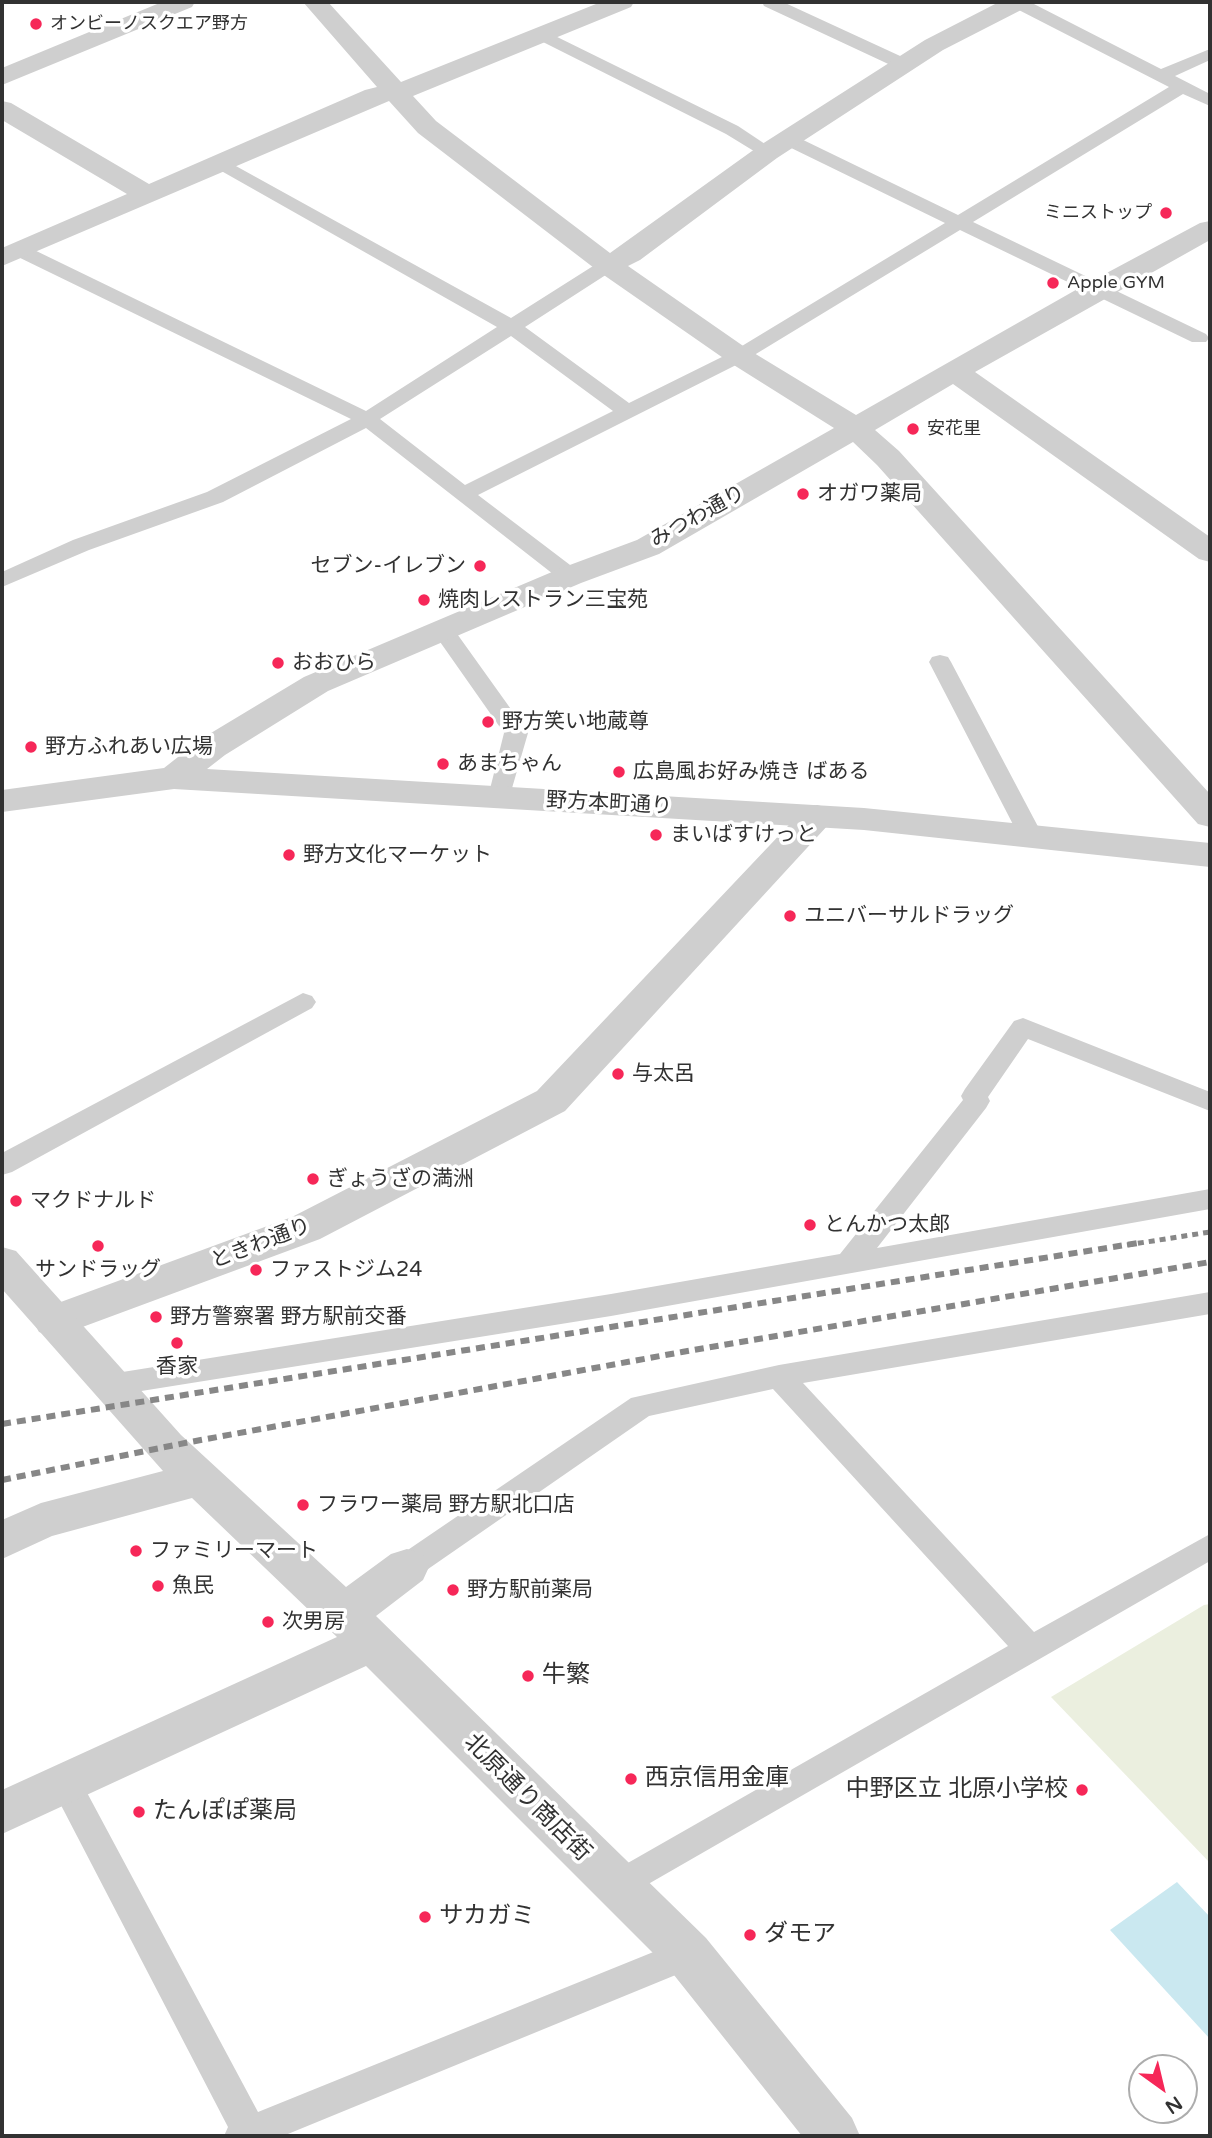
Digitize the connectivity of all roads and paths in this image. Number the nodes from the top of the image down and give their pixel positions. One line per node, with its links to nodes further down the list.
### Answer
1 (183, 2): 10 (street)
2 (622, 2): 6 (street)
3 (770, 2): 8 (lane)
4 (1018, 2): 8 (street); 9 (lane)
5 (329, 5): 12 (street)
6 (545, 36): 12 (street); 15 (lane)
7 (1210, 54): 9 (lane)
8 (905, 65): 15 (street)
9 (1162, 75): 11 (lane)
10 (2, 77)
11 (1183, 86): 13 (lane); 18 (lane)
12 (397, 92): 16 (street); 21 (street)
13 (1210, 101)
14 (2, 109): 17 (street)
15 (778, 146): 18 (lane); 21 (street)
16 (218, 164): 17 (street); 23 (lane)
17 (147, 194): 20 (street)
18 (958, 221): 22 (lane); 25 (lane)
19 (1205, 238): 22 (street, みつわ通り)
20 (10, 254): 28 (lane)
21 (608, 265): 23 (lane); 25 (street)
22 (1098, 289): 24 (lane); 26 (street, みつわ通り)
23 (512, 327): 27 (lane); 28 (lane)
24 (1199, 338)
25 (739, 356): 27 (lane); 29 (street)
26 (954, 371): 29 (street, みつわ通り); 31 (street)
27 (628, 413): 30 (lane)
28 (367, 419): 30 (lane); 32 (lane)
29 (855, 428): 33 (street, みつわ通り); 40 (street)
30 (465, 493): 33 (lane)
31 (1210, 551)
32 (4, 576)
33 (570, 576): 34 (street, みつわ通り)
34 (442, 629): 36 (street, みつわ通り); 38 (lane)
35 (940, 662): 41 (lane)
36 (174, 778): 37 (street, 野方本町通り); 38 (street, 野方本町通り)
37 (2, 797)
38 (500, 797): 39 (street, 野方本町通り)
39 (817, 816): 41 (street, 野方本町通り); 50 (street, ときわ通り)
40 (1210, 816)
41 (1031, 836): 42 (street, 野方本町通り)
42 (1210, 855)
43 (303, 1002): 45 (lane)
44 (1210, 1102): 48 (lane)
45 (2, 1165)
46 (1210, 1199): 48 (lane)
47 (2, 1262): 50 (street, 北原通り商店街)
48 (848, 1264): 52 (lane)
49 (1210, 1303): 51 (lane)
50 (54, 1321): 52 (street, 北原通り商店街)
51 (779, 1377): 56 (lane); 58 (lane)
52 (110, 1385): 53 (street, 北原通り商店街)
53 (199, 1479): 54 (street); 57 (street, 北原通り商店街)
54 (2, 1541)
55 (1210, 1546): 58 (lane)
56 (407, 1567): 57 (street)
57 (358, 1628): 59 (street); 61 (street, 北原通り商店街)
58 (1030, 1649): 61 (lane)
59 (66, 1784): 60 (street); 63 (lane)
60 (2, 1813)
61 (617, 1887): 62 (street, 北原通り商店街)
62 (688, 1954): 63 (lane); 64 (street, 北原通り商店街)
63 (248, 2135)
64 (834, 2136)

